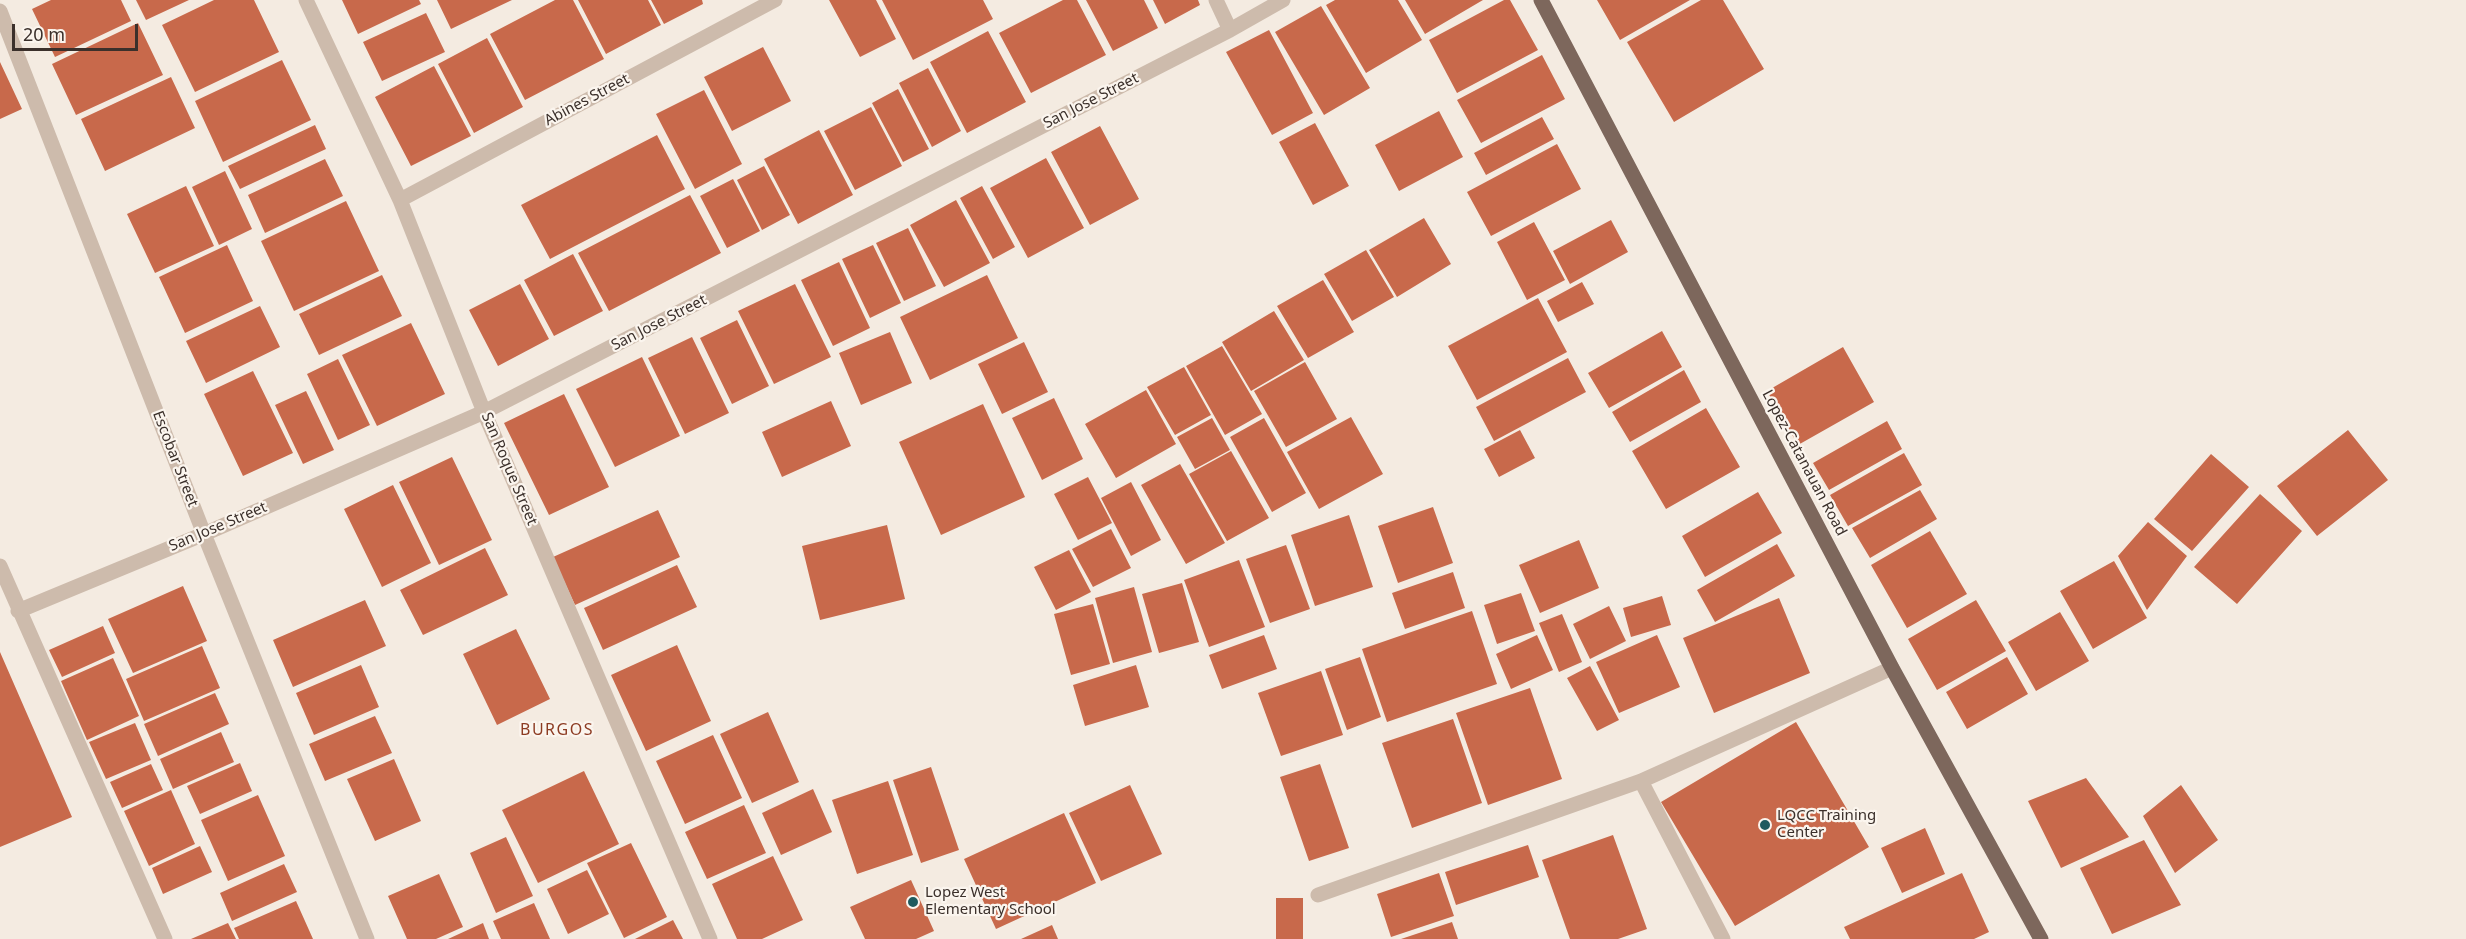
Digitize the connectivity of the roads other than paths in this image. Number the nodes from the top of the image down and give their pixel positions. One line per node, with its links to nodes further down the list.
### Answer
1 (306, 0): 8 (street, San Roque Street)
2 (776, 0): 8 (street, Abines Street)
3 (1216, 0): 7 (street)
4 (1283, 0): 7 (street, San Jose Street)
5 (1541, 0): 13 (main road, Lopez-Catanauan Road)
6 (0, 12): 10 (street, Escobar Street)
7 (1230, 30): 9 (street, San Jose Street)
8 (400, 200): 9 (street, San Roque Street)
9 (484, 412): 10 (street, San Jose Street); 18 (street, San Roque Street)
10 (204, 534): 12 (street, San Jose Street); 17 (street, Escobar Street)
11 (0, 566): 12 (street)
12 (18, 611): 16 (street)
13 (1892, 668): 14 (street); 20 (main road, Lopez-Catanauan Road)
14 (1641, 782): 15 (street); 19 (street)
15 (1318, 895)
16 (165, 939)
17 (367, 939)
18 (710, 939)
19 (1723, 939)
20 (2041, 939)

